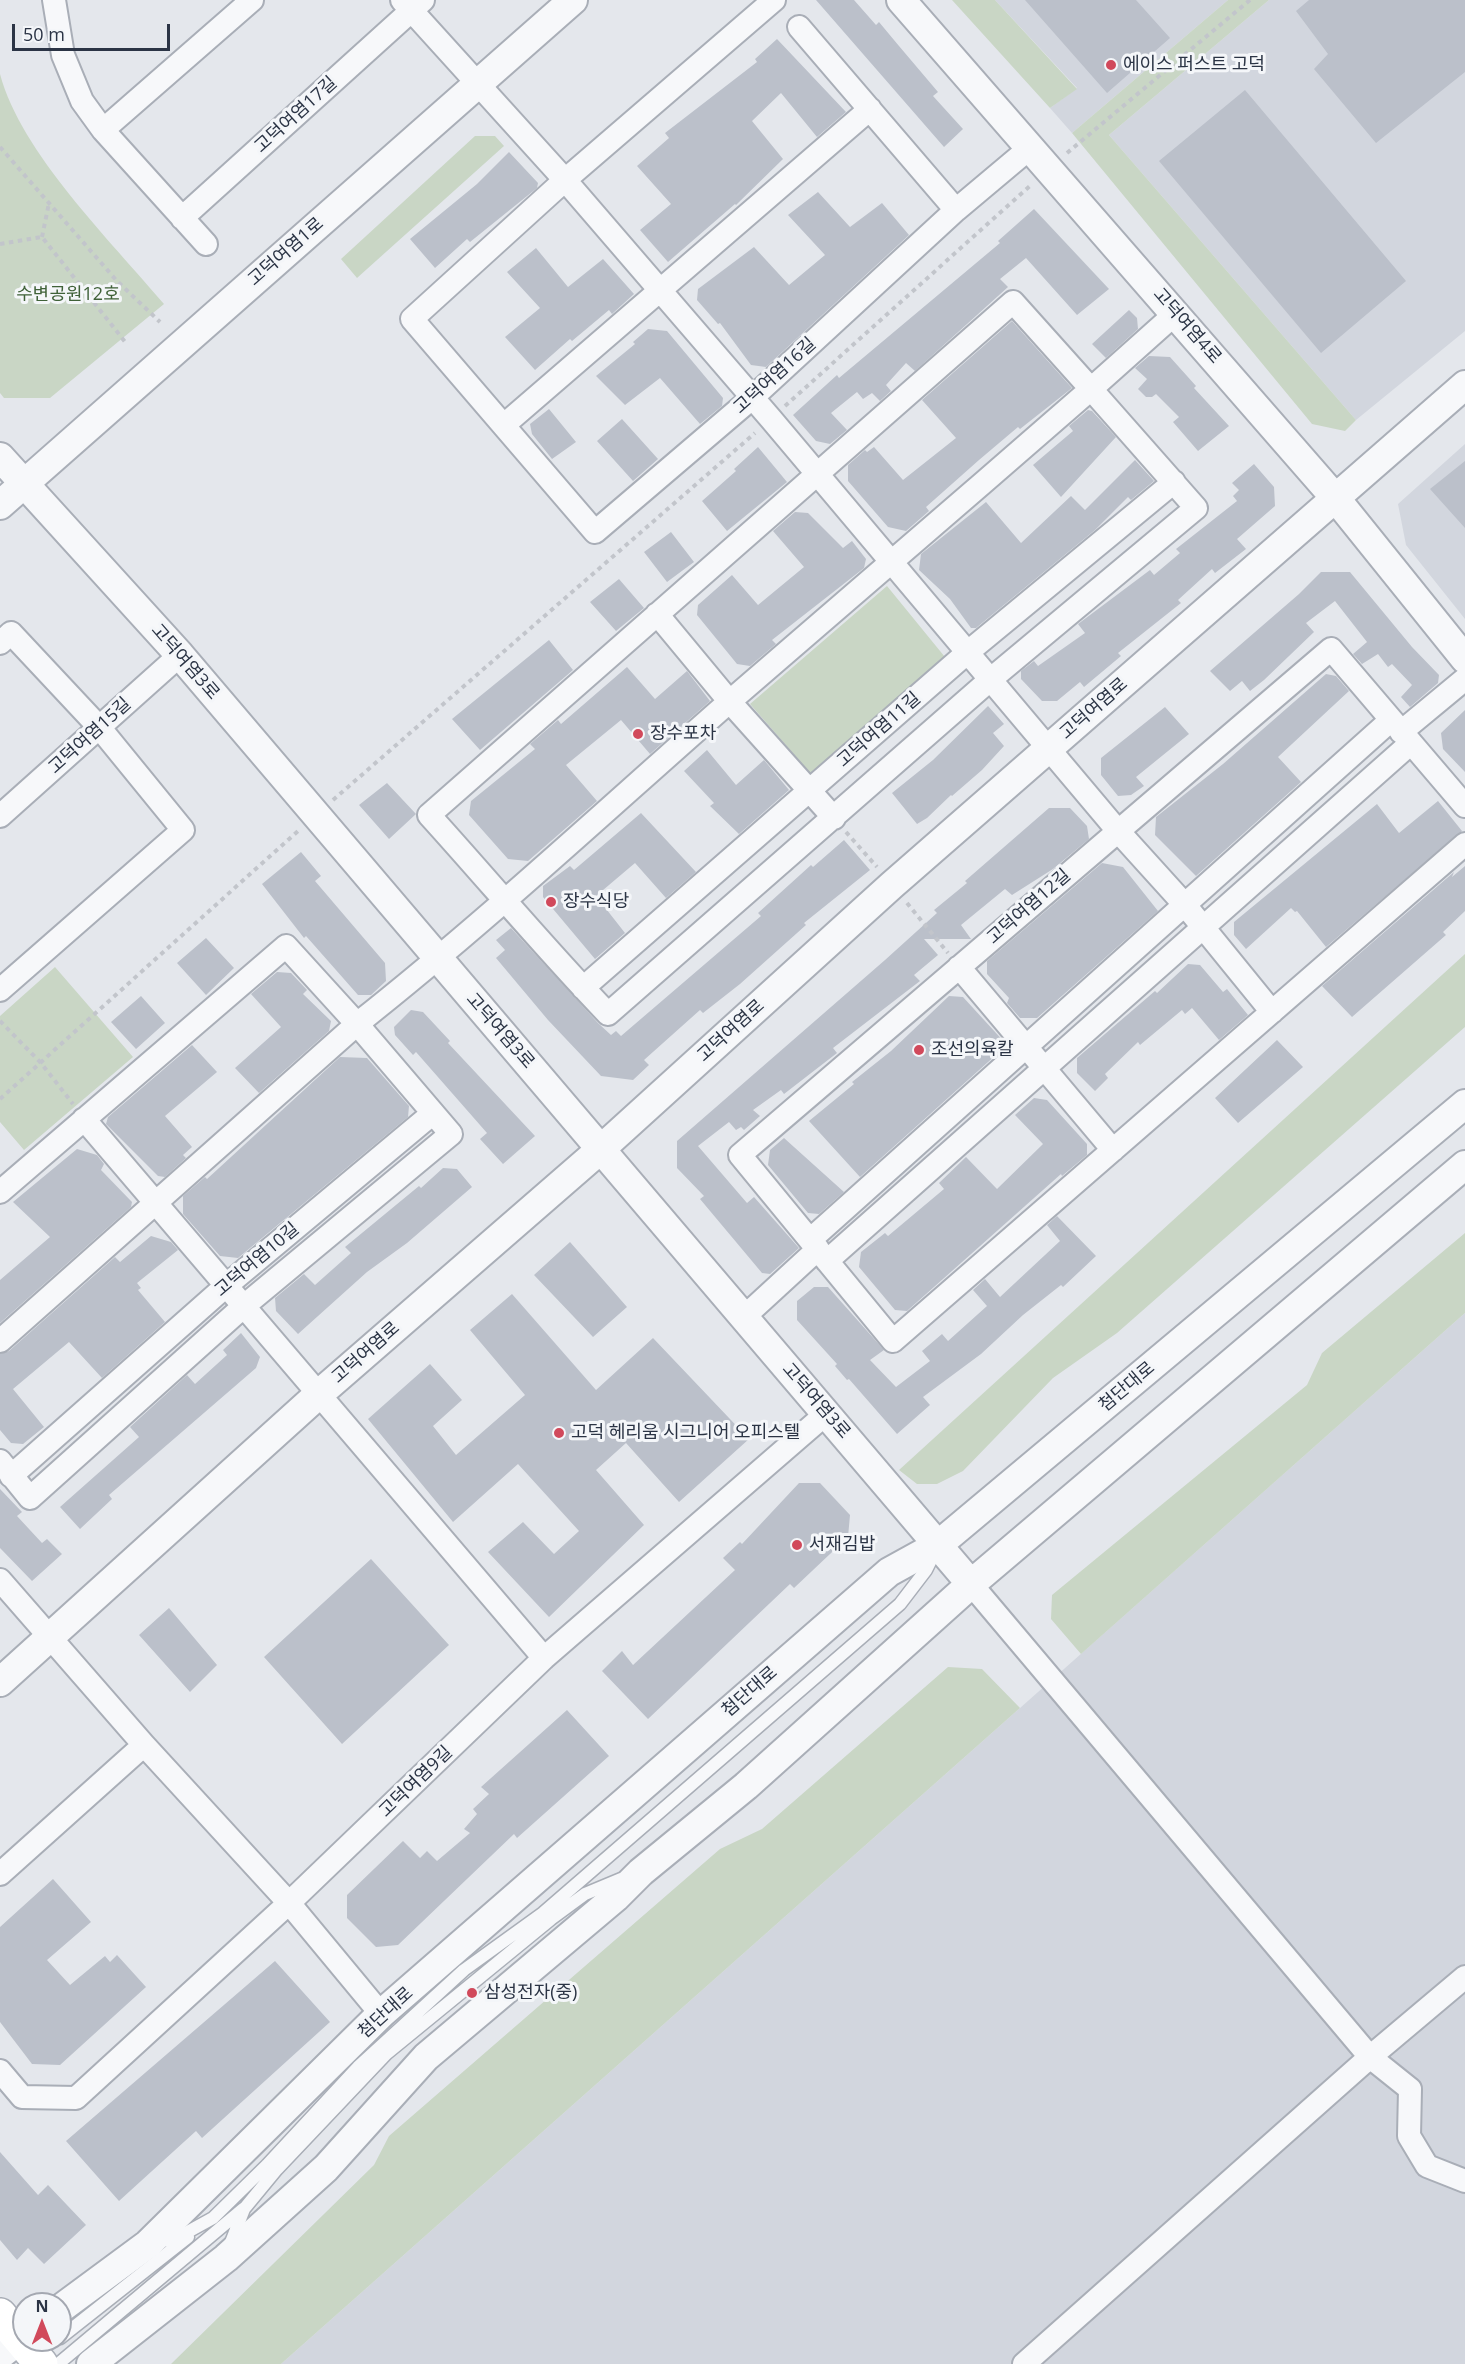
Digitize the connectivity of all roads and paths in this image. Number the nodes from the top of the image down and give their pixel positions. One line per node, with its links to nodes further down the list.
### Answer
1 (252, 0): 11 (street)
2 (573, 0): 9 (street, 고덕여염1로)
3 (774, 0): 15 (street, 고덕여염16길)
4 (901, 0): 13 (street, 고덕여염4로)
5 (1250, 0): 14 (path)
6 (57, 3): 11 (street)
7 (412, 4): 9 (street, 고덕여염17길); 18 (street, 고덕여염17길)
8 (799, 27): 10 (street)
9 (477, 83): 15 (street, 고덕여염17길); 34 (street, 고덕여염1로)
10 (870, 109): 17 (street); 22 (street)
11 (104, 130): 18 (street)
12 (0, 147): 16 (path)
13 (1030, 147): 14 (street, 고덕여염4로); 17 (street, 고덕여염16길)
14 (1049, 168): 23 (street, 고덕여염4로); 29 (path)
15 (565, 180): 22 (street, 고덕여염17길); 30 (street, 고덕여염16길)
16 (49, 202): 19 (path); 24 (path)
17 (956, 210): 28 (street, 고덕여염16길)
18 (182, 218): 21 (street)
19 (42, 237): 20 (path); 25 (path)
20 (0, 244)
21 (206, 244)
22 (660, 292): 28 (street, 고덕여염17길); 30 (street)
23 (1175, 314): 27 (street); 35 (street, 고덕여염4로)
24 (160, 322)
25 (126, 343)
26 (1465, 385): 35 (street, 고덕여염로)
27 (1091, 389): 32 (street); 33 (street); 37 (street)
28 (752, 398): 29 (street, 고덕여염17길); 30 (street, 고덕여염16길)
29 (771, 419): 32 (street, 고덕여염17길); 51 (path)
30 (504, 425)
31 (0, 457): 34 (street, 고덕여염3로)
32 (817, 474): 37 (street, 고덕여염17길); 38 (street)
33 (1174, 482): 40 (street, 고덕여염11길); 43 (street)
34 (24, 483): 36 (street, 고덕여염1로); 41 (street, 고덕여염3로)
35 (1336, 500): 42 (street, 고덕여염4로); 48 (street, 고덕여염로)
36 (0, 505)
37 (892, 563): 40 (street, 고덕여염17길); 45 (street)
38 (657, 614): 45 (street); 56 (street)
39 (0, 643): 46 (street)
40 (968, 652): 43 (street, 고덕여염17길); 49 (street, 고덕여염11길)
41 (180, 656): 46 (street, 고덕여염15길); 51 (street, 고덕여염3로)
42 (1465, 659)
43 (991, 679): 48 (street, 고덕여염17길); 53 (street)
44 (1465, 679): 47 (street)
45 (729, 702): 49 (street); 56 (street)
46 (99, 727): 52 (street, 고덕여염15길); 62 (street)
47 (1401, 732): 50 (street, 고덕여염12길); 54 (street, 고덕여염12길); 57 (street); 58 (street)
48 (1048, 748): 54 (street, 고덕여염17길); 73 (street, 고덕여염로)
49 (809, 790): 53 (street); 61 (street, 고덕여염11길)
50 (1465, 806)
51 (316, 815): 59 (street, 고덕여염3로); 67 (path)
52 (0, 816)
53 (834, 818): 61 (street)
54 (1118, 831): 57 (street, 고덕여염17길); 60 (street, 고덕여염12길)
55 (1465, 844): 63 (street, 고덕여염12길)
56 (506, 900): 59 (street); 61 (street)
57 (1185, 905): 58 (street, 고덕여염17길); 66 (street)
58 (1202, 929): 63 (street, 고덕여염17길); 68 (street)
59 (439, 960): 65 (street); 73 (street, 고덕여염3로)
60 (959, 967): 66 (street); 78 (street, 고덕여염12길)
61 (583, 988)
62 (0, 990)
63 (1272, 1012): 74 (street, 고덕여염12길)
64 (0, 1021): 67 (path)
65 (357, 1024): 71 (street); 72 (street); 77 (street)
66 (1027, 1046): 68 (street); 78 (street)
67 (40, 1063): 69 (path); 72 (path)
68 (1045, 1068): 74 (street); 78 (street)
69 (0, 1099)
70 (1465, 1104): 86 (street, 첨단대로)
71 (432, 1114): 79 (street, 고덕여염10길); 80 (street)
72 (84, 1119): 76 (street); 77 (street)
73 (601, 1149): 81 (street, 고덕여염3로); 83 (street, 고덕여염로)
74 (1113, 1150): 78 (street, 고덕여염12길)
75 (1465, 1165): 88 (street)
76 (0, 1192)
77 (157, 1203): 79 (street); 82 (street)
78 (818, 1250): 81 (street)
79 (226, 1285): 80 (street); 85 (street, 고덕여염10길)
80 (244, 1306): 83 (street); 85 (street)
81 (744, 1317): 84 (street, 고덕여염3로)
82 (0, 1341)
83 (319, 1394): 89 (street, 고덕여염로); 90 (street)
84 (827, 1413): 86 (street, 고덕여염3로); 90 (street, 고덕여염9길)
85 (6, 1469)
86 (938, 1545): 88 (street, 고덕여염3로); 96 (lane); 98 (street, 첨단대로)
87 (0, 1580): 89 (street)
88 (971, 1584): 93 (street); 101 (street)
89 (49, 1637): 91 (street, 고덕여염로); 92 (street)
90 (544, 1658): 95 (street, 고덕여염9길)
91 (0, 1682)
92 (144, 1745): 94 (street); 95 (street)
93 (640, 1872): 104 (lane); 107 (street)
94 (0, 1874)
95 (289, 1903): 99 (street); 102 (street, 고덕여염9길)
96 (464, 1970): 98 (lane); 100 (lane)
97 (1465, 1977): 101 (street)
98 (408, 1993): 99 (street, 첨단대로); 100 (lane)
99 (381, 2014): 106 (street, 첨단대로)
100 (380, 2045): 105 (lane)
101 (1370, 2057): 103 (street); 112 (street)
102 (0, 2071)
103 (1465, 2181)
104 (244, 2209): 107 (lane); 110 (lane)
105 (213, 2218): 106 (lane); 109 (lane)
106 (148, 2244): 108 (street, 첨단대로)
107 (226, 2258): 111 (street)
108 (72, 2300)
109 (72, 2318)
110 (72, 2321)
111 (91, 2364)
112 (1024, 2364)

